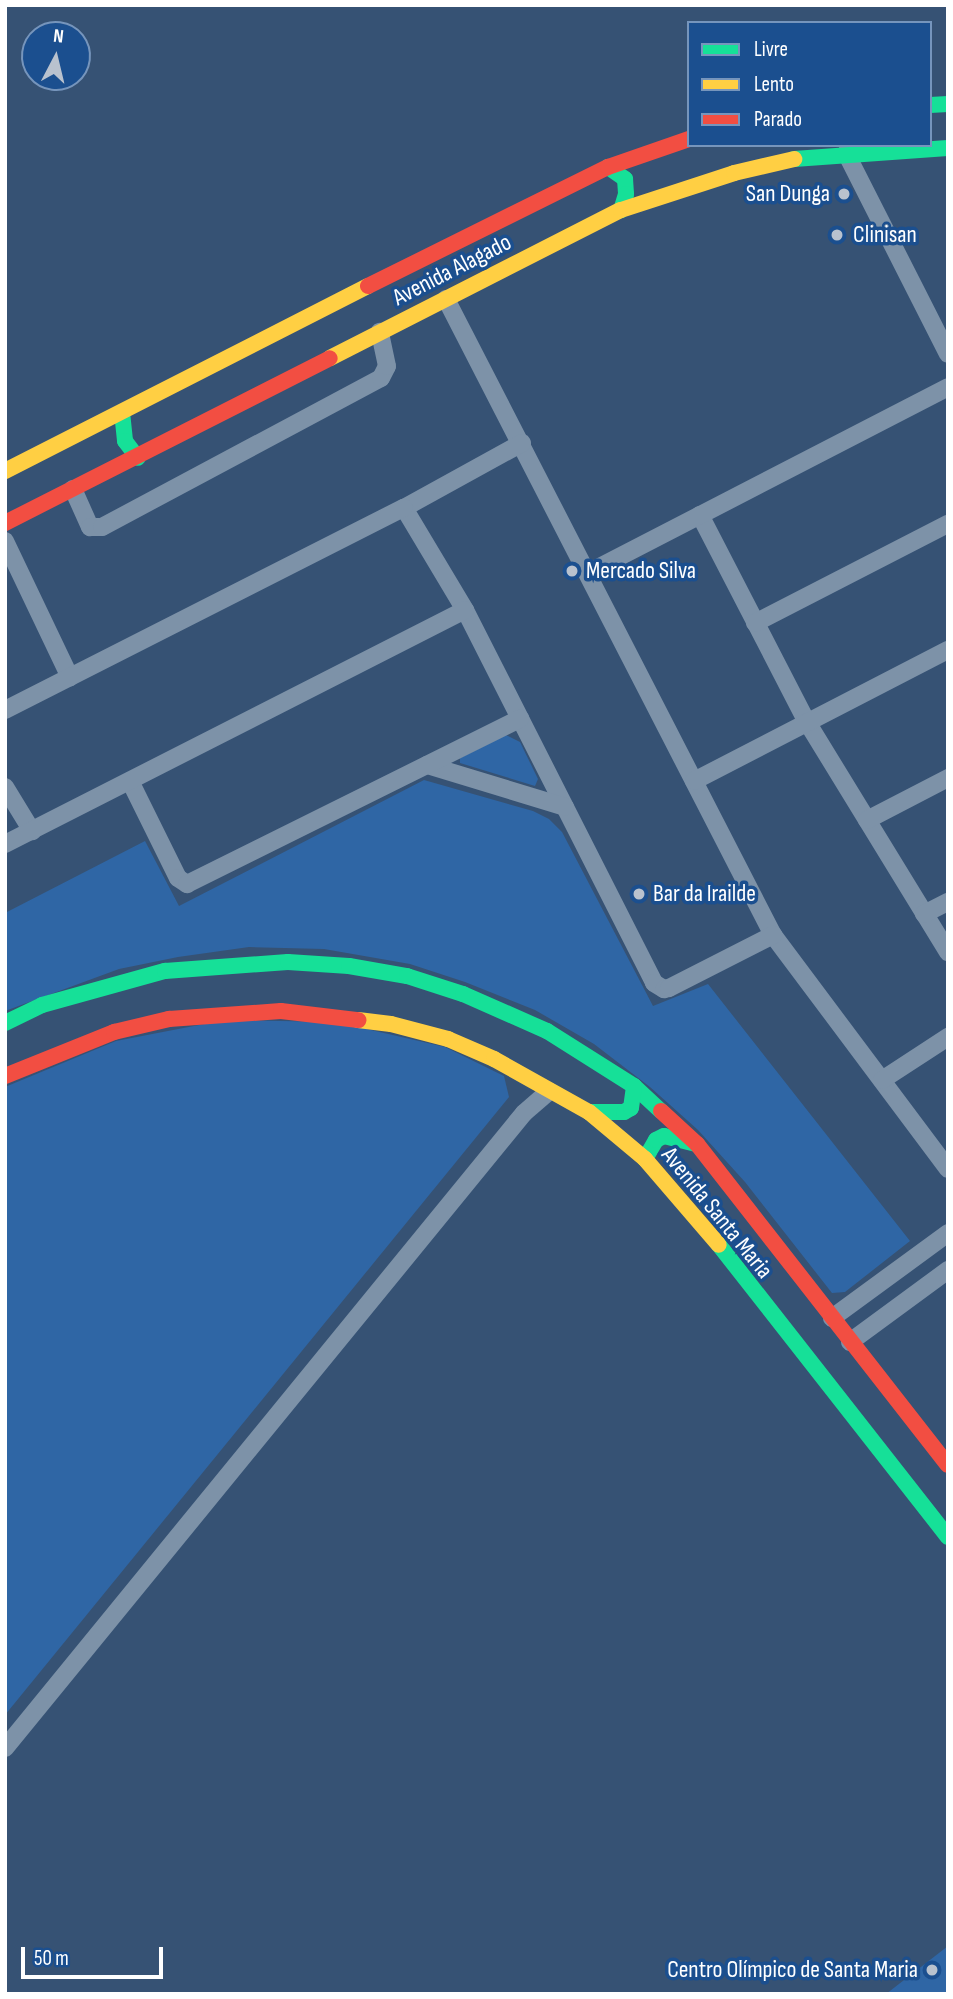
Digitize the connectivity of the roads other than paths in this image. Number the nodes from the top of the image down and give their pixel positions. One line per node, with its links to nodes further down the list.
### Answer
1 (687, 140): 4 (main road, Avenida Alagado)
2 (948, 148): 3 (main road, Avenida Alagado)
3 (846, 153): 5 (main road, Avenida Alagado); 8 (street)
4 (608, 167): 5 (main road); 10 (main road, Avenida Alagado)
5 (621, 211): 6 (main road, Avenida Alagado)
6 (446, 299): 7 (main road, Avenida Alagado); 11 (street)
7 (380, 332): 12 (main road, Avenida Alagado); 14 (street)
8 (948, 354)
9 (948, 387): 16 (street)
10 (122, 412): 12 (main road); 13 (main road, Avenida Alagado)
11 (522, 443): 15 (street); 20 (street)
12 (138, 458): 14 (main road, Avenida Alagado)
13 (5, 471)
14 (73, 489): 17 (main road, Avenida Alagado)
15 (404, 508): 21 (street); 24 (street)
16 (700, 515): 20 (street); 22 (street)
17 (5, 523)
18 (948, 524): 22 (street)
19 (5, 541): 24 (street)
20 (588, 573): 30 (street)
21 (465, 610): 26 (street); 31 (street)
22 (755, 623): 27 (street)
23 (948, 650): 27 (street)
24 (70, 677): 25 (street)
25 (5, 710)
26 (520, 719): 28 (street); 33 (street)
27 (807, 722): 30 (street); 34 (street)
28 (427, 765): 31 (street); 33 (street)
29 (948, 778): 34 (street)
30 (694, 780): 39 (street)
31 (130, 781): 35 (street)
32 (5, 787): 35 (street)
33 (565, 807): 39 (street)
34 (867, 820): 38 (street)
35 (32, 831): 36 (street)
36 (5, 844)
37 (948, 902): 38 (street)
38 (924, 914): 40 (street)
39 (773, 935): 44 (street)
40 (948, 952)
41 (5, 1023): 45 (main road, Avenida Santa Maria)
42 (948, 1037): 44 (street)
43 (5, 1076): 46 (main road, Avenida Santa Maria)
44 (882, 1080): 50 (street)
45 (634, 1086): 47 (main road); 48 (main road, Avenida Santa Maria)
46 (549, 1091): 47 (main road, Avenida Santa Maria); 57 (street)
47 (589, 1112): 49 (main road, Avenida Santa Maria)
48 (697, 1144): 49 (main road); 53 (main road, Avenida Santa Maria)
49 (645, 1159): 56 (main road, Avenida Santa Maria)
50 (948, 1169)
51 (948, 1233): 53 (street)
52 (948, 1270): 54 (street)
53 (832, 1318): 54 (main road, Avenida Santa Maria)
54 (850, 1342): 55 (main road, Avenida Santa Maria)
55 (948, 1465)
56 (947, 1536)
57 (5, 1748)

